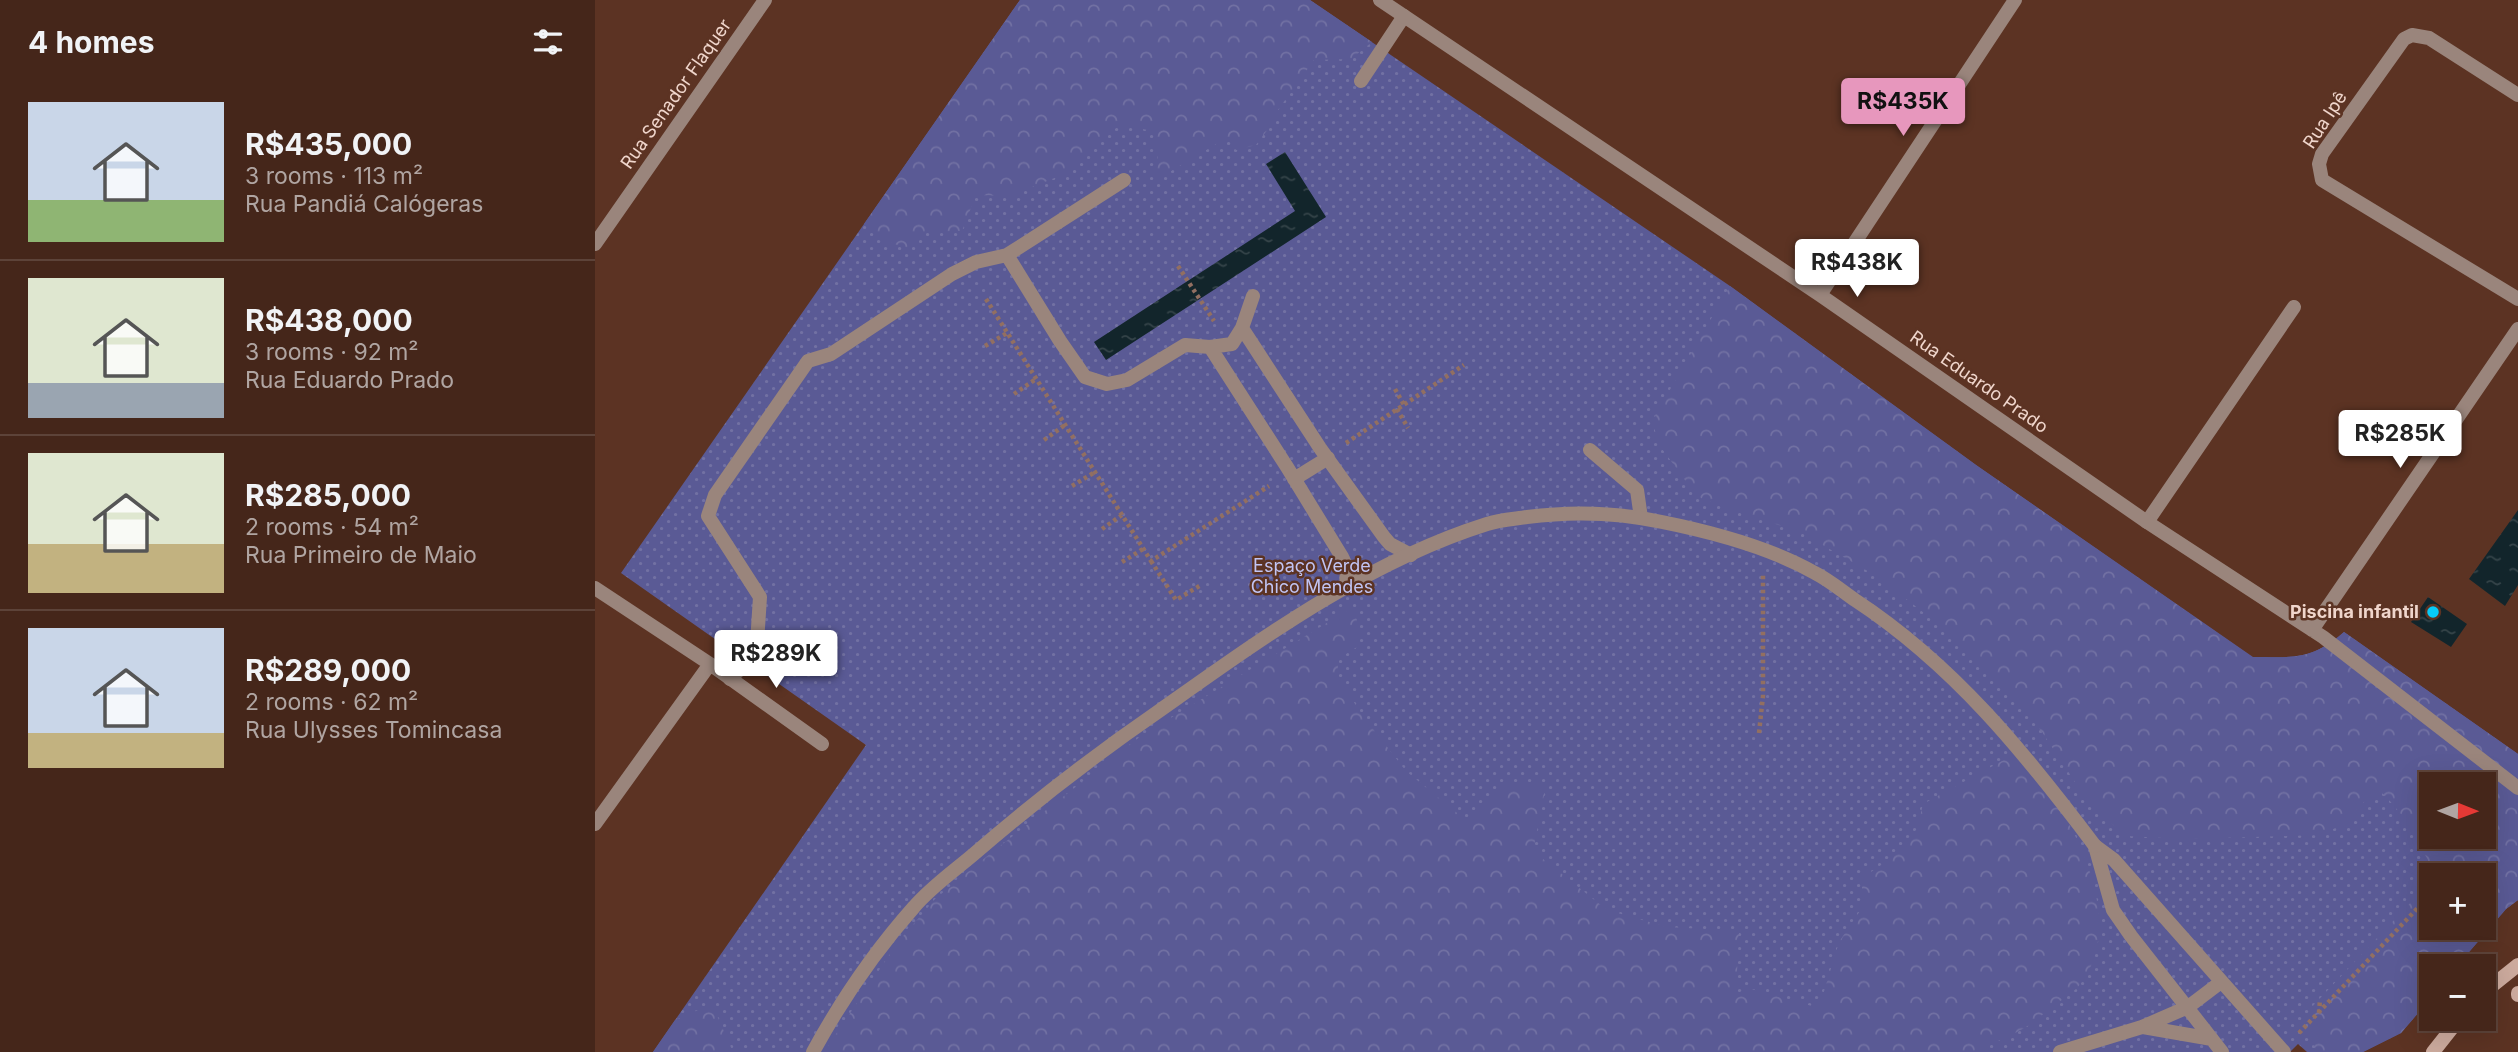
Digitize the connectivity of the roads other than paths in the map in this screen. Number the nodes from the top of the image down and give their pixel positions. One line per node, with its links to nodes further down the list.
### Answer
1 (765, 0): 8 (street, Rua Senador Flaquer)
2 (1380, 0): 4 (street, Rua Eduardo Prado)
3 (2015, 0): 10 (street)
4 (1404, 16): 5 (street); 10 (street, Rua Eduardo Prado)
5 (1361, 81)
6 (2518, 95): 12 (street, Rua Ipê)
7 (1124, 180): 9 (street)
8 (595, 244)
9 (1007, 255): 16 (street); 27 (street)
10 (1820, 295): 21 (street, Rua Eduardo Prado)
11 (1253, 296): 14 (street)
12 (2518, 299)
13 (2294, 307): 21 (street)
14 (1242, 328): 16 (street); 18 (street)
15 (2518, 330): 25 (street)
16 (1210, 347): 19 (street)
17 (1590, 450): 20 (street)
18 (1328, 458): 19 (street); 22 (street)
19 (1294, 479): 24 (street)
20 (1641, 518): 22 (street); 31 (street)
21 (2147, 522): 25 (street, Rua Eduardo Prado)
22 (1411, 555): 24 (street)
23 (595, 588): 26 (street)
24 (1346, 588): 40 (street)
25 (2312, 630): 29 (street, Rua Eduardo Prado)
26 (710, 664): 27 (street); 30 (street)
27 (730, 679): 28 (street)
28 (822, 744)
29 (2518, 788)
30 (595, 824)
31 (2095, 846): 33 (street); 35 (street)
32 (2518, 965): 34 (main road)
33 (2221, 982): 35 (street); 39 (street)
34 (2496, 983)
35 (2188, 1007): 36 (street); 38 (street)
36 (2142, 1027): 38 (street); 41 (street)
37 (2450, 1031): 43 (main road)
38 (2212, 1039): 42 (street)
39 (2288, 1046)
40 (813, 1052)
41 (2060, 1052)
42 (2222, 1052)
43 (2433, 1052)

